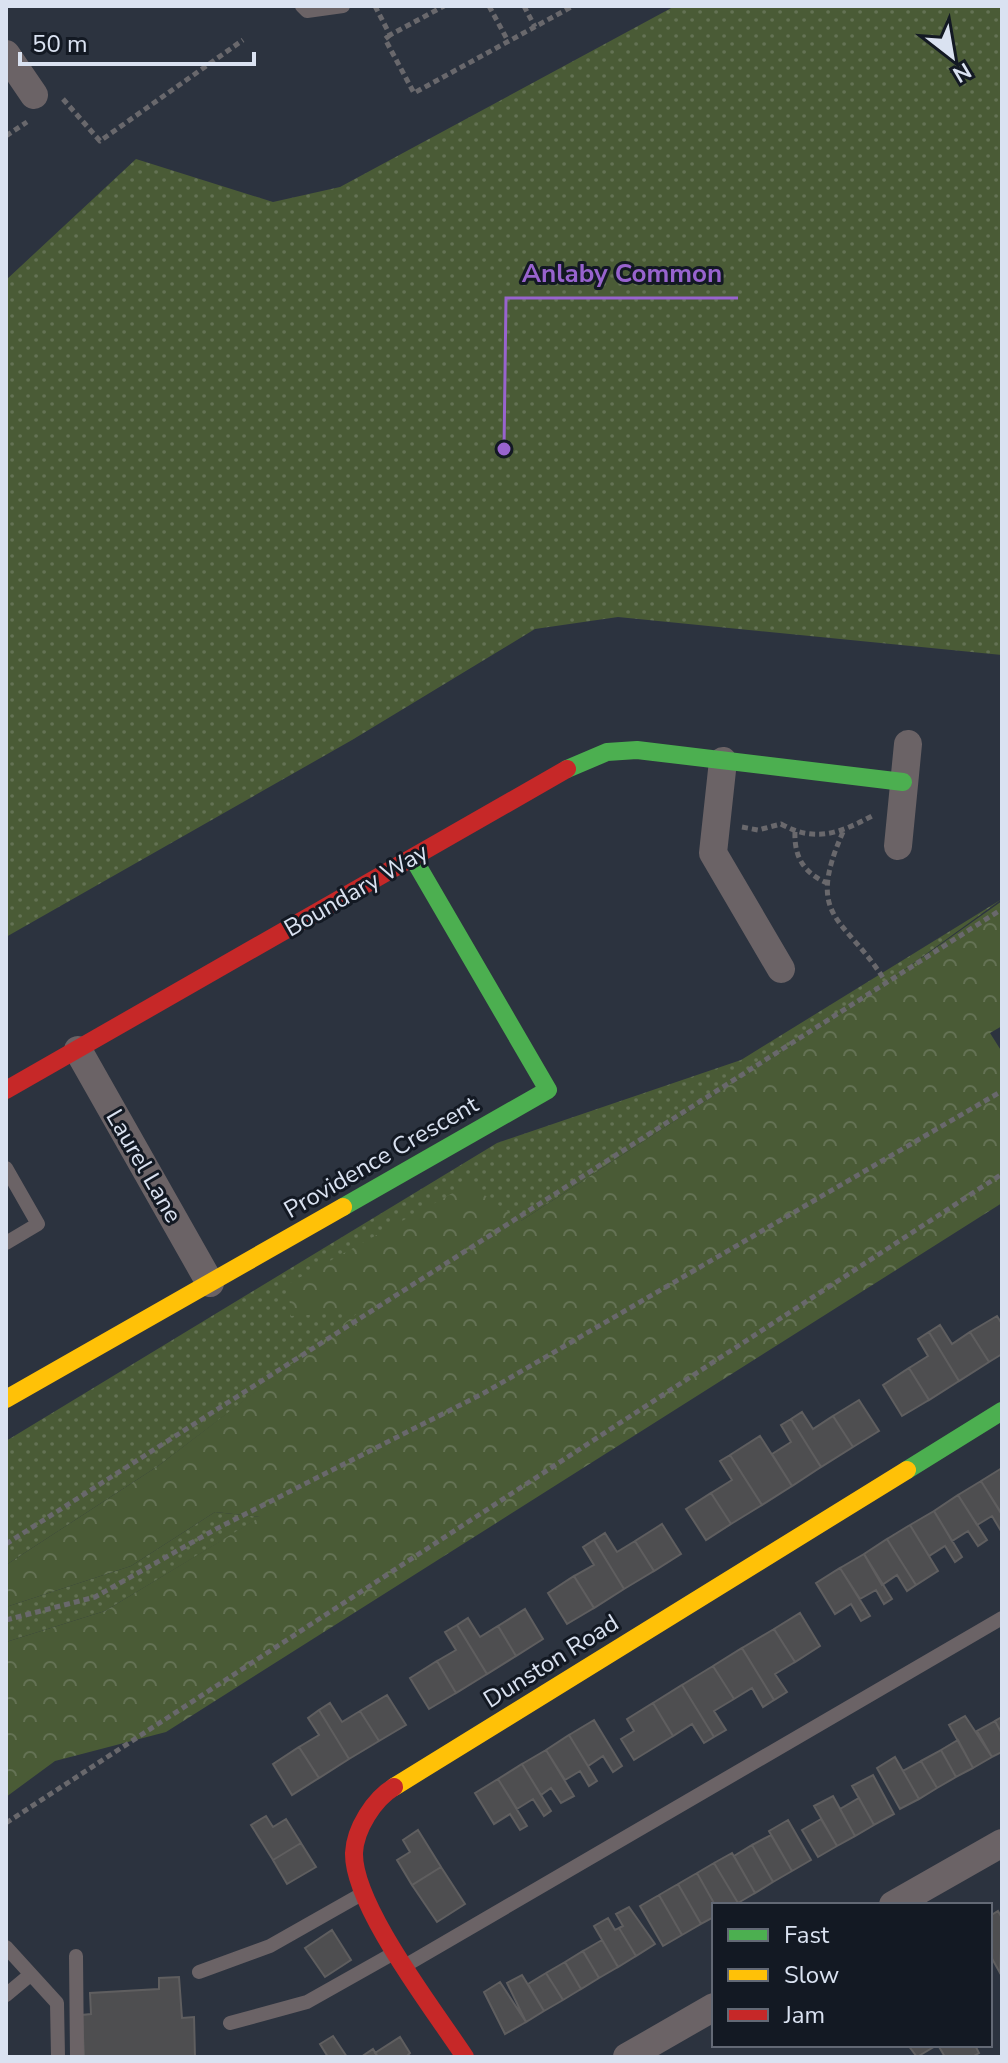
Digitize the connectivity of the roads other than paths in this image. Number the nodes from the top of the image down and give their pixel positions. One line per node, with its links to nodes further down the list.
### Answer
1 (302, 6): 2 (lane)
2 (343, 6)
3 (6, 54): 4 (street)
4 (34, 95)
5 (908, 744): 7 (street)
6 (723, 761): 7 (street, Boundary Way); 9 (street, Boundary Way); 10 (street)
7 (903, 782): 8 (street)
8 (898, 846)
9 (413, 858): 11 (street, Boundary Way); 15 (street, Providence Crescent)
10 (781, 969)
11 (78, 1050): 12 (street, Boundary Way); 15 (street, Laurel Lane)
12 (6, 1090)
13 (6, 1168): 14 (lane)
14 (6, 1243)
15 (210, 1283): 16 (street, Providence Crescent)
16 (6, 1399)
17 (1002, 1411): 20 (street, Dunston Road)
18 (1002, 1618): 24 (lane)
19 (1002, 1843): 21 (street)
20 (362, 1894): 24 (street, Dunston Road); 25 (lane)
21 (897, 1903)
22 (6, 1947): 26 (lane)
23 (76, 1956): 32 (lane)
24 (402, 1957): 29 (lane); 33 (street, Dunston Road)
25 (199, 1972)
26 (30, 1975): 27 (lane); 31 (lane)
27 (6, 1995)
28 (712, 2008): 30 (street)
29 (230, 2023)
30 (647, 2052)
31 (58, 2056)
32 (77, 2057)
33 (465, 2057)

